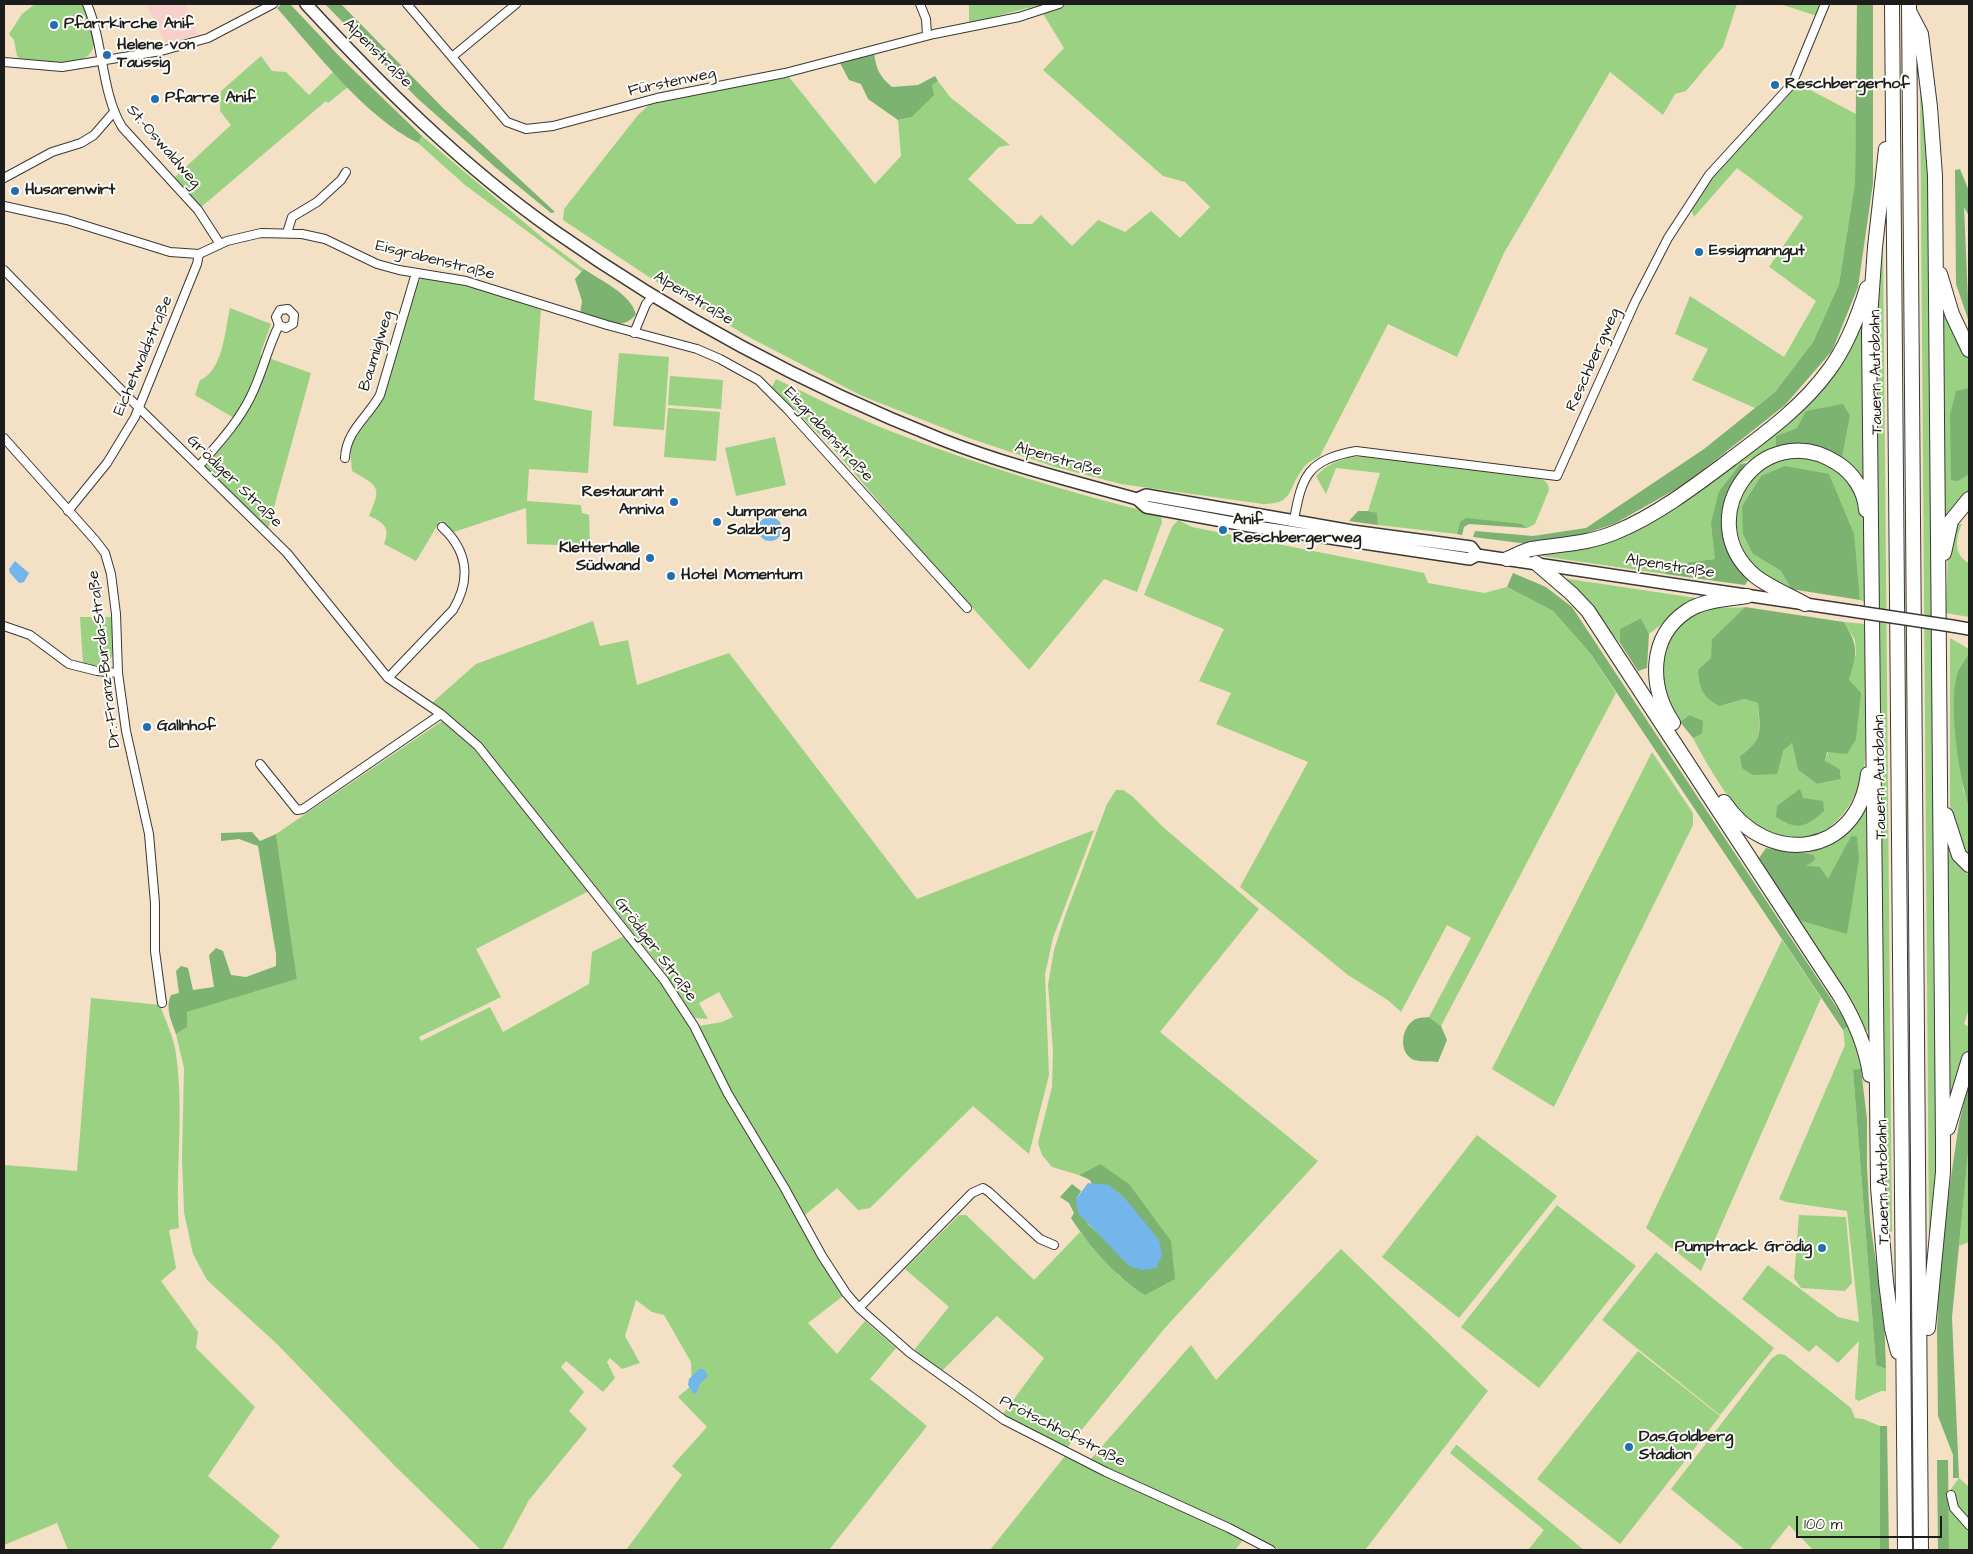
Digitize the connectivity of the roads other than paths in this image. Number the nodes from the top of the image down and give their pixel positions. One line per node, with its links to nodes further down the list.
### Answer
1 (87, 4): 13 (street, St.-Oswaldweg)
2 (306, 4): 27 (main road, Alpenstraße)
3 (407, 4): 12 (street, Fürstenweg)
4 (516, 4): 12 (street)
5 (920, 4): 11 (street)
6 (1059, 4): 11 (street, Fürstenweg)
7 (1825, 4): 38 (street, Reschbergweg)
8 (1892, 4): 16 (highway, Tauern Autobahn)
9 (268, 5): 13 (street)
10 (1909, 7): 23 (highway); 65 (highway, Tauern Autobahn)
11 (927, 36): 12 (street, Fürstenweg)
12 (452, 57)
13 (103, 60): 14 (street); 15 (street, St.-Oswaldweg)
14 (4, 62)
15 (113, 113): 18 (street); 21 (street, St.-Oswaldweg)
16 (1893, 132): 24 (highway); 64 (highway, Tauern Autobahn)
17 (346, 172): 20 (street)
18 (4, 178)
19 (4, 206): 22 (street, Eisgrabenstraße)
20 (288, 234): 21 (street, Eisgrabenstraße); 26 (street, Eisgrabenstraße)
21 (220, 244): 22 (street, Eisgrabenstraße)
22 (198, 254): 31 (street, Eichetwaldstraße)
23 (1935, 255): 30 (highway); 44 (highway)
24 (1874, 266): 40 (highway); 42 (highway)
25 (4, 270): 31 (street, Grödiger Straße)
26 (416, 273): 29 (street, Eisgrabenstraße); 33 (street, Baumiglweg)
27 (654, 295): 29 (street); 35 (main road, Alpenstraße)
28 (278, 325): 34 (street)
29 (634, 333): 47 (street, Eisgrabenstraße)
30 (1969, 350)
31 (140, 408): 34 (street, Grödiger Straße); 37 (street, Eichetwaldstraße)
32 (4, 438): 37 (street, Dr.-Franz-Burda-Straße)
33 (345, 458)
34 (199, 466): 51 (street, Grödiger Straße)
35 (1137, 499): 38 (main road, Alpenstraße); 41 (main road, Alpenstraße)
36 (1969, 499): 44 (highway)
37 (68, 511): 50 (street, Dr.-Franz-Burda-Straße)
38 (1294, 520): 41 (main road, Alpenstraße)
39 (442, 527): 51 (street)
40 (1872, 538): 46 (highway); 53 (highway)
41 (1477, 555): 42 (main road, Alpenstraße)
42 (1506, 559): 43 (main road, Alpenstraße)
43 (1536, 563): 45 (main road, Alpenstraße); 59 (highway)
44 (1938, 573): 55 (highway)
45 (1747, 596): 46 (main road, Alpenstraße); 53 (highway)
46 (1805, 604): 49 (main road, Alpenstraße, bridge)
47 (967, 608)
48 (4, 626): 50 (street)
49 (1969, 628)
50 (118, 673): 57 (street, Dr.-Franz-Burda-Straße)
51 (388, 678): 52 (street, Grödiger Straße)
52 (441, 714): 54 (street); 62 (street, Grödiger Straße)
53 (1874, 734): 59 (highway)
54 (260, 764)
55 (1940, 778): 56 (highway); 60 (highway)
56 (1969, 866)
57 (162, 1003)
58 (1969, 1058): 60 (highway)
59 (1877, 1094): 64 (highway)
60 (1943, 1145): 65 (highway)
61 (1054, 1245): 63 (street)
62 (822, 1256): 63 (street, Prötschhofstraße)
63 (859, 1308): 68 (street, Prötschhofstraße)
64 (1904, 1370): 69 (highway, Tauern Autobahn)
65 (1920, 1408): 70 (highway, Tauern Autobahn)
66 (1952, 1495): 67 (street)
67 (1969, 1525)
68 (1271, 1550)
69 (1905, 1550)
70 (1922, 1550)

